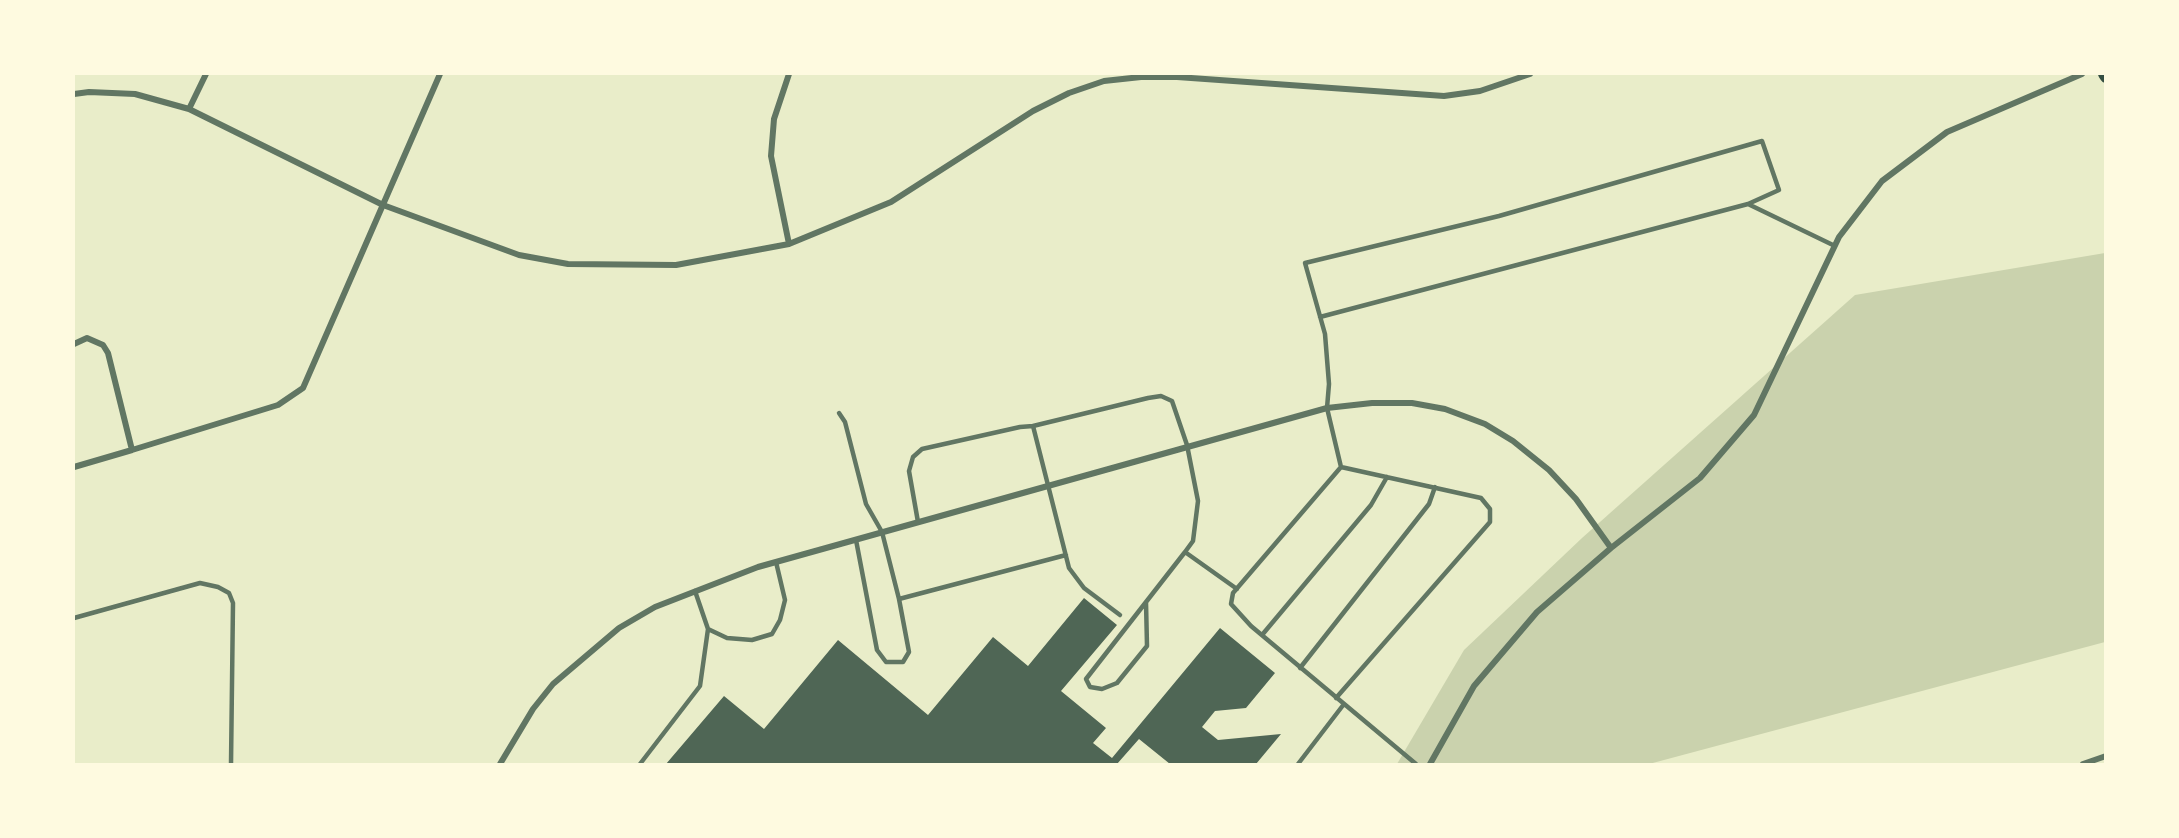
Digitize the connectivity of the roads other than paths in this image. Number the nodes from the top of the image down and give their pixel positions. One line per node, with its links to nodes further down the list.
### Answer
1 (206, 74): 7 (street)
2 (440, 74): 9 (street)
3 (789, 74): 10 (street)
4 (1530, 74): 10 (street)
5 (2082, 74): 11 (street)
6 (74, 94): 7 (street)
7 (189, 109): 9 (street)
8 (1748, 204): 11 (lane); 12 (lane); 12 (lane)
9 (383, 205): 10 (street); 18 (street)
10 (789, 244)
11 (1835, 246): 27 (street)
12 (1320, 317): 14 (lane)
13 (74, 344): 18 (street)
14 (1327, 408): 17 (street); 20 (lane); 27 (street)
15 (839, 413): 25 (lane)
16 (1033, 426): 17 (lane); 22 (lane); 24 (lane)
17 (1187, 446): 22 (street); 28 (lane)
18 (132, 450): 19 (street)
19 (74, 467)
20 (1341, 467): 21 (lane); 31 (lane)
21 (1387, 477): 23 (lane); 38 (lane)
22 (1047, 485): 24 (street); 29 (lane)
23 (1435, 488): 39 (lane); 40 (lane)
24 (918, 522): 25 (street)
25 (882, 532): 26 (street); 33 (lane)
26 (856, 540): 30 (street); 33 (lane)
27 (1611, 548): 48 (street)
28 (1185, 552): 31 (lane); 34 (lane)
29 (1066, 555): 33 (lane); 35 (lane)
30 (776, 562): 32 (street); 37 (lane)
31 (1237, 589): 38 (lane)
32 (695, 591): 37 (lane); 45 (street)
33 (899, 599)
34 (1146, 602): 34 (lane)
35 (1120, 615)
36 (74, 618): 44 (lane)
37 (708, 629): 43 (lane)
38 (1262, 635): 39 (lane)
39 (1300, 668): 40 (lane)
40 (1336, 698): 41 (lane)
41 (1344, 704): 46 (lane); 47 (lane)
42 (2106, 756): 49 (street)
43 (642, 764)
44 (231, 765)
45 (500, 765)
46 (1298, 765)
47 (1416, 765)
48 (1430, 765)
49 (2083, 765)

